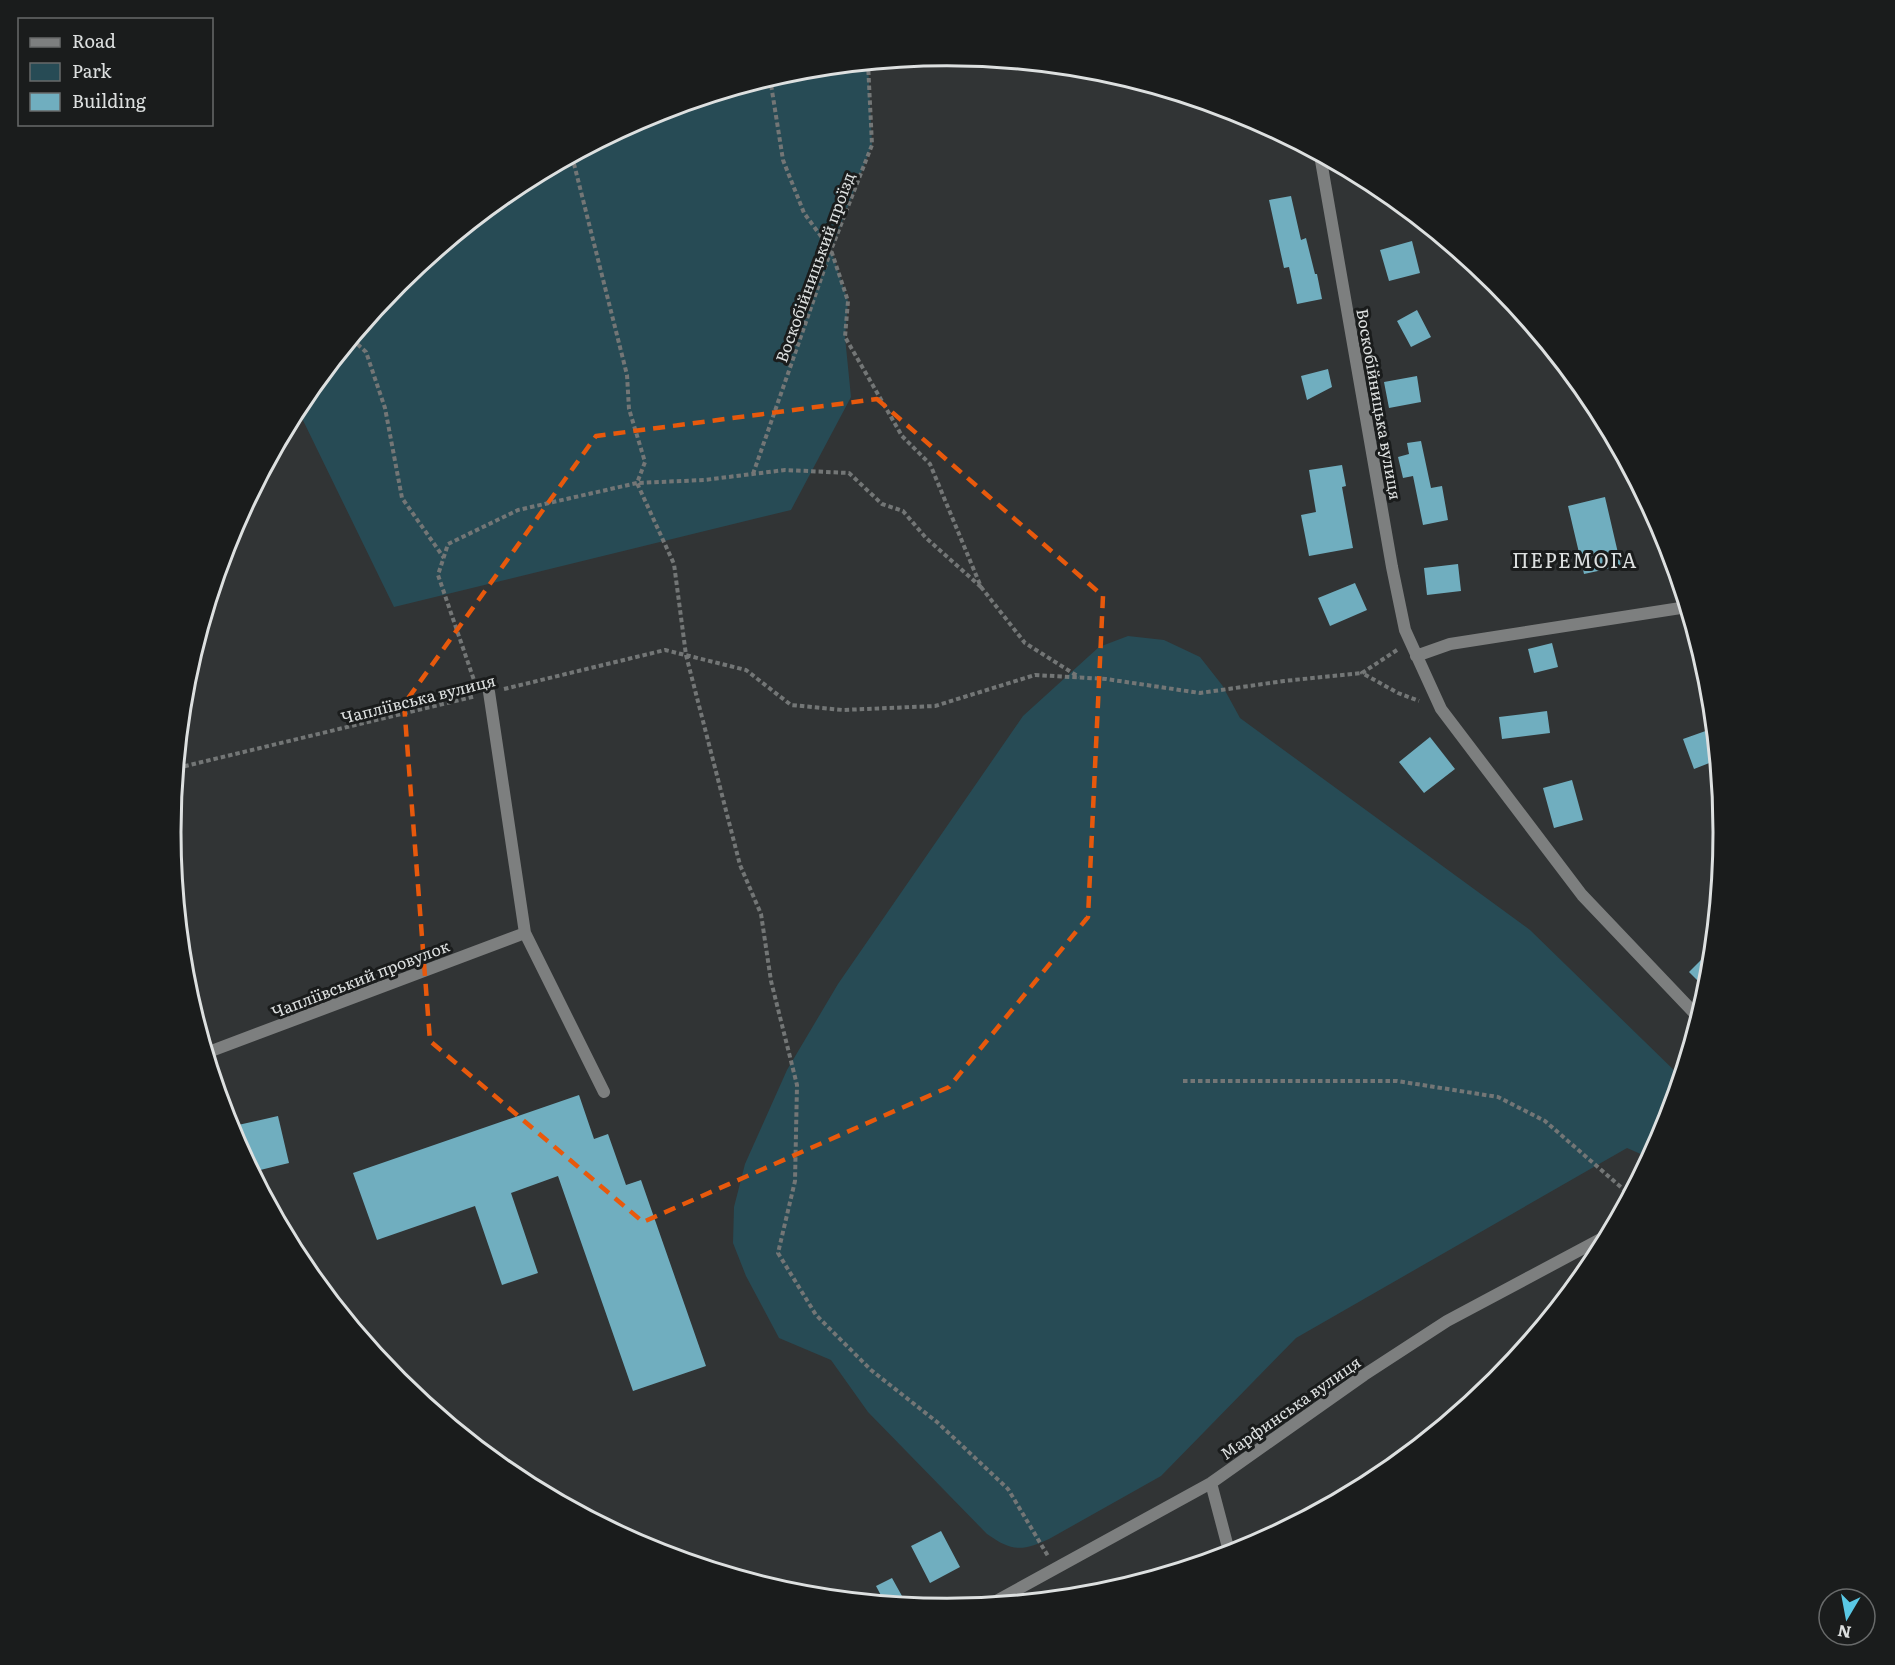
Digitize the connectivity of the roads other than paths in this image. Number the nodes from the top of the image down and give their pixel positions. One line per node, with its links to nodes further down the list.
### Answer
1 (1322, 164): 3 (street, Воскобійницька вулиця)
2 (1680, 608): 3 (street)
3 (1416, 656): 6 (street, Воскобійницька вулиця)
4 (484, 694): 5 (street)
5 (525, 933): 7 (street, Чапліївський провулок); 8 (street)
6 (1692, 1011)
7 (213, 1050)
8 (604, 1092)
9 (1595, 1242): 10 (street, Марфинська вулиця)
10 (1211, 1483): 11 (street); 12 (street, Марфинська вулиця)
11 (1228, 1546)
12 (1005, 1596)

